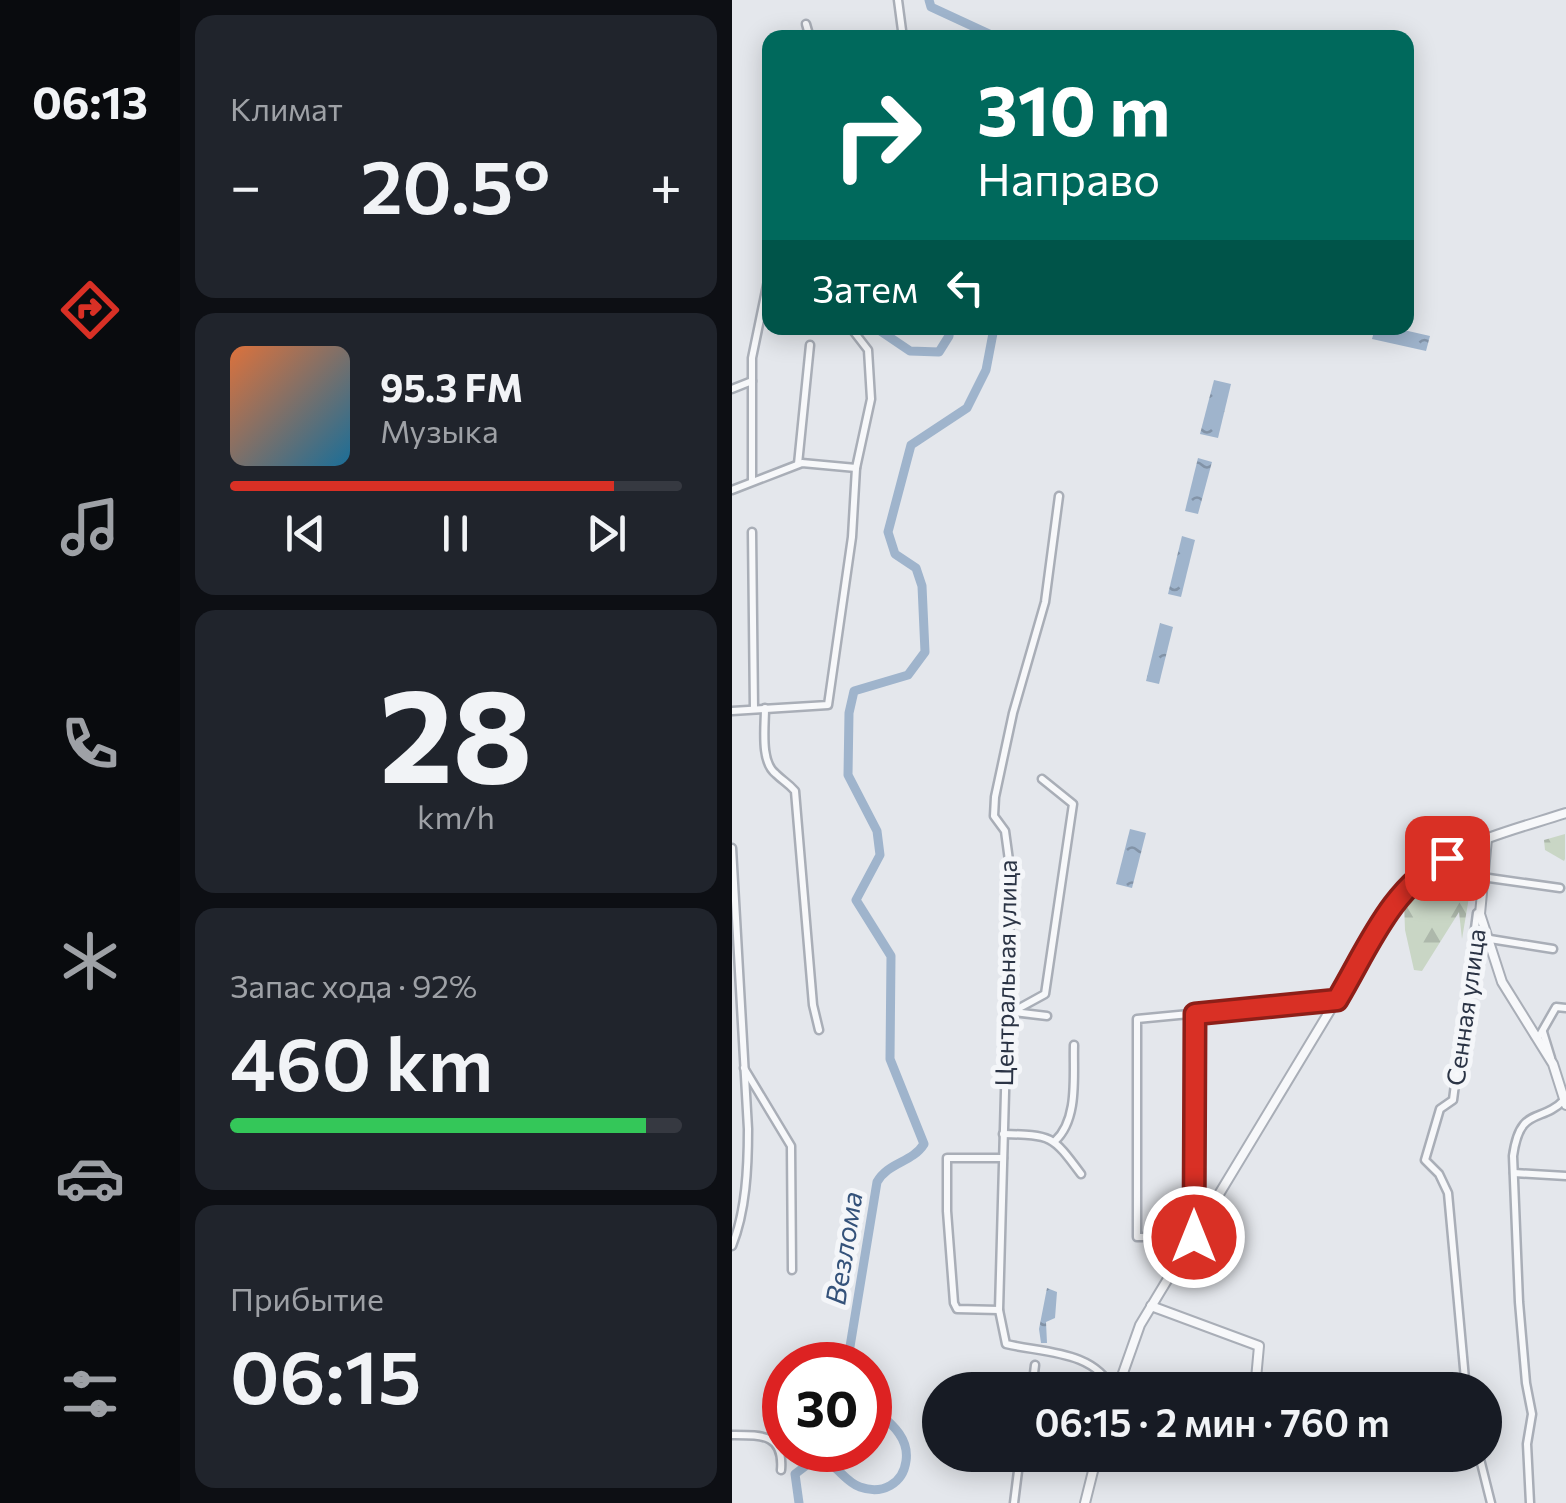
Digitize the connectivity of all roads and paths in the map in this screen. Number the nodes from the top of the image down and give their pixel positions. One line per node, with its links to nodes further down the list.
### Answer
1 (898, 0): 4 (street)
2 (806, 24): 3 (street)
3 (808, 30)
4 (902, 30)
5 (762, 309): 8 (street)
6 (858, 335): 11 (street)
7 (810, 345): 10 (street)
8 (752, 381): 9 (street); 12 (street)
9 (732, 389)
10 (798, 464): 11 (street); 12 (street)
11 (856, 468): 16 (street)
12 (752, 481): 13 (street)
13 (732, 490)
14 (1059, 496): 30 (street, Центральная улица)
15 (752, 532): 17 (street)
16 (765, 708): 17 (street); 33 (street)
17 (754, 709): 18 (street)
18 (732, 711)
19 (1042, 779): 30 (street)
20 (1566, 812): 21 (street)
21 (1488, 839): 23 (street); 28 (street)
22 (732, 848): 36 (street)
23 (1482, 877): 24 (street); 25 (street)
24 (1560, 888)
25 (1478, 906): 26 (street); 53 (street, Сенная улица)
26 (1490, 939): 27 (street); 34 (street)
27 (1553, 950)
28 (1337, 1000): 31 (street); 46 (street)
29 (1566, 1008): 34 (street)
30 (1010, 1012): 32 (street); 38 (street, Центральная улица)
31 (1195, 1014): 31 (street)
32 (1047, 1016)
33 (820, 1030)
34 (1539, 1033): 37 (street)
35 (1074, 1045): 39 (street)
36 (744, 1067): 44 (street); 45 (street)
37 (1565, 1102): 41 (street)
38 (1003, 1134): 39 (street); 40 (street, Центральная улица)
39 (1055, 1141): 42 (street)
40 (1003, 1158): 47 (street, Центральная улица); 47 (street)
41 (1514, 1173): 43 (street); 62 (street)
42 (1081, 1174)
43 (1566, 1176)
44 (732, 1246)
45 (792, 1270)
46 (1152, 1306): 51 (street); 52 (street)
47 (999, 1310): 50 (street)
48 (1034, 1364): 49 (street)
49 (1033, 1372)
50 (1099, 1372)
51 (1121, 1372)
52 (1257, 1372)
53 (1464, 1372)
54 (732, 1435): 55 (street)
55 (762, 1437)
56 (1018, 1472): 59 (street)
57 (1093, 1472): 60 (street)
58 (1483, 1472): 61 (street)
59 (1014, 1503)
60 (1085, 1503)
61 (1491, 1503)
62 (1530, 1503)

